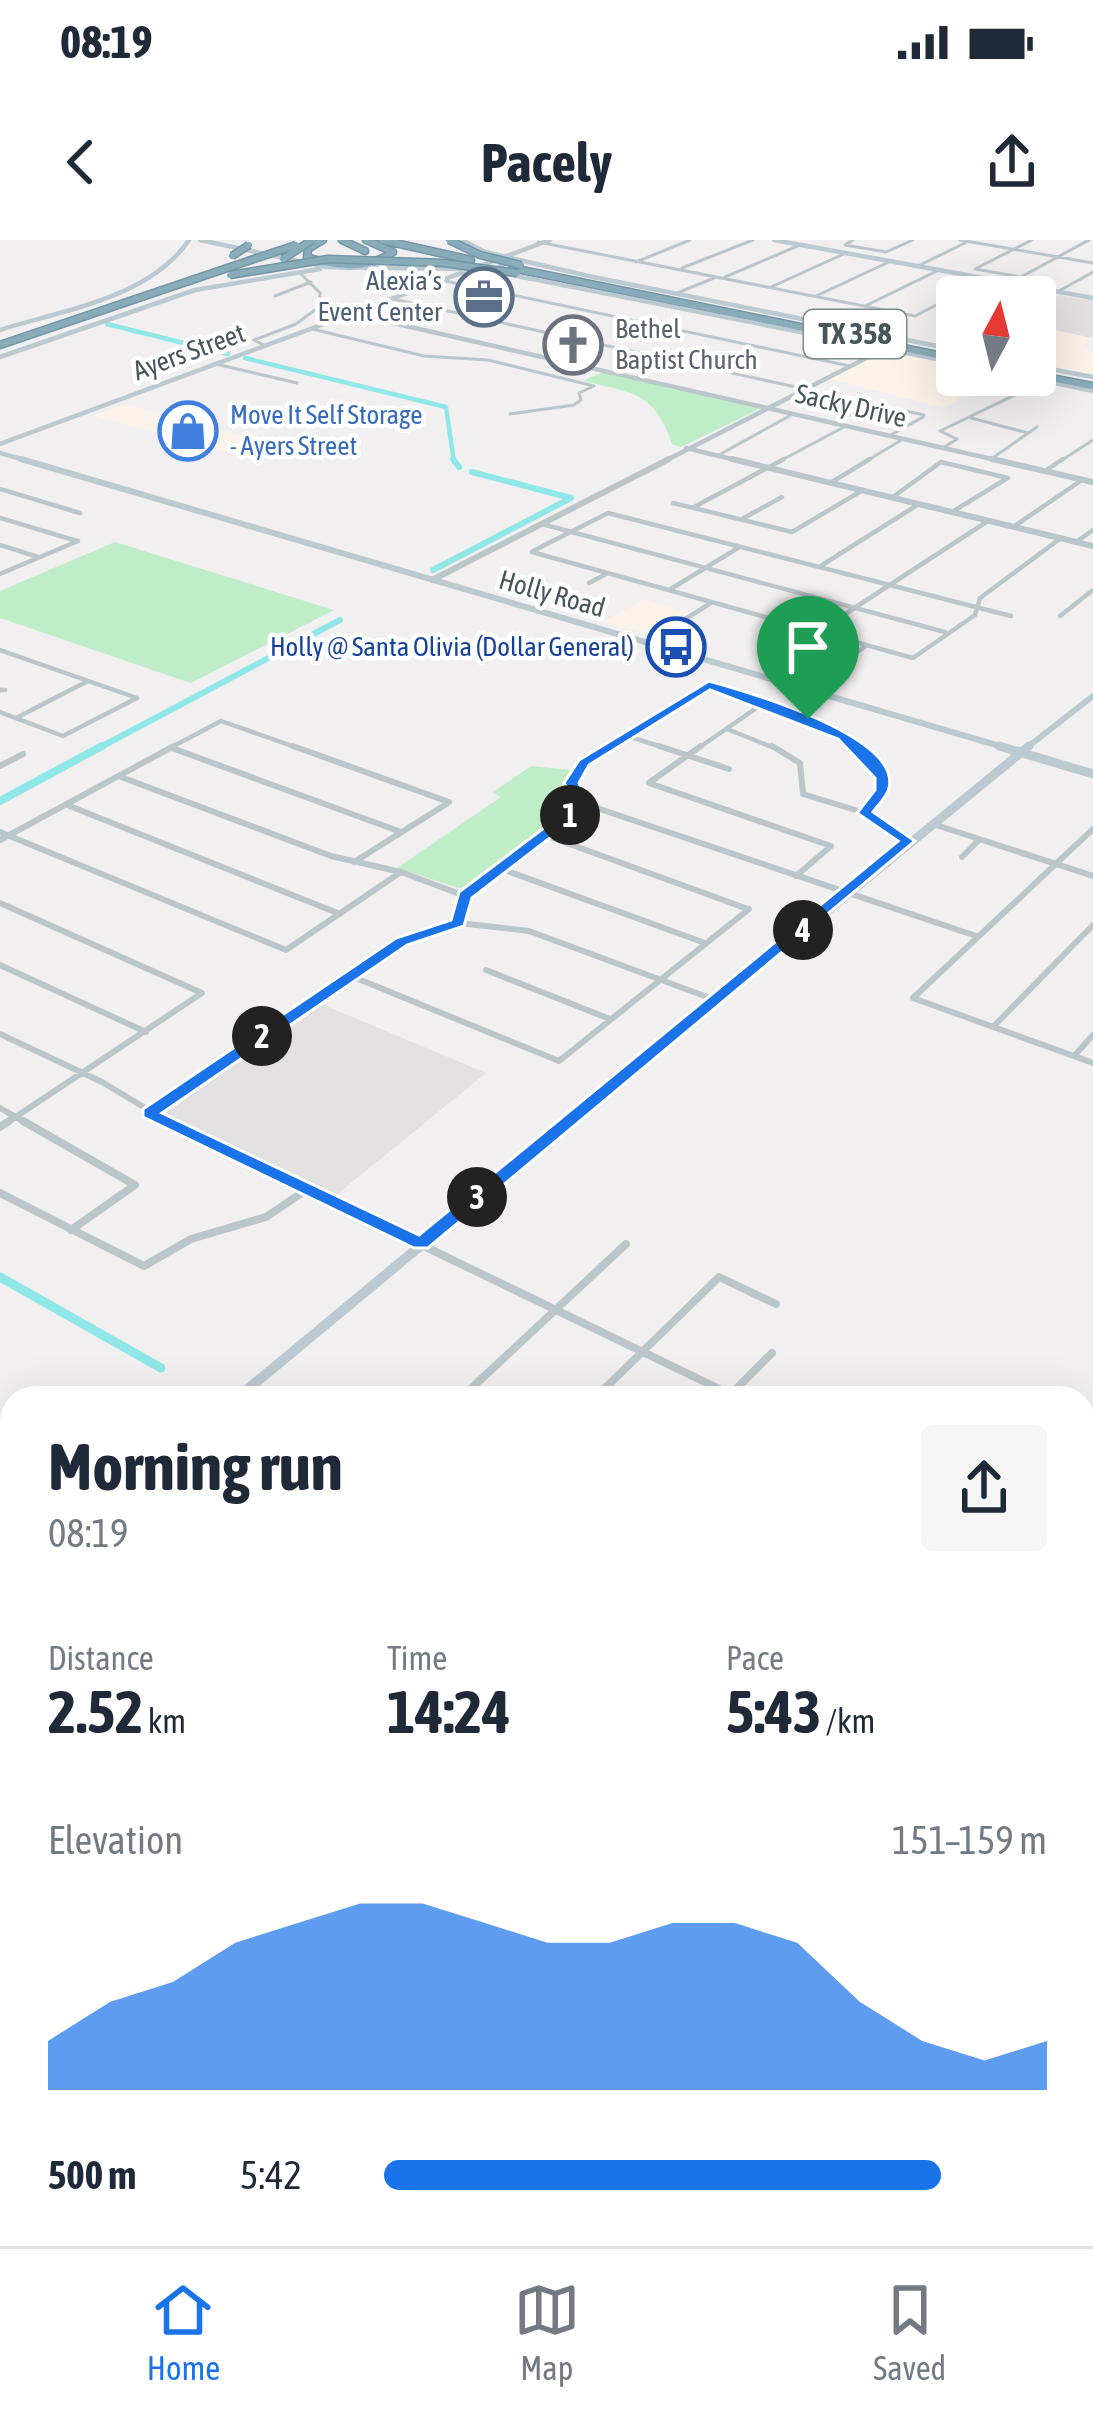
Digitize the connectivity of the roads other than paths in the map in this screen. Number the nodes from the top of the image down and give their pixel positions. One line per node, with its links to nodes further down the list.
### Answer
1 (189, 240): 25 (main road)
2 (200, 240): 37 (main road)
3 (297, 240): 30 (highway, bridge)
4 (312, 240): 30 (highway, bridge); 46 (highway, bridge)
5 (323, 240): 7 (highway, bridge)
6 (341, 240): 41 (highway, bridge)
7 (366, 240)
8 (380, 240): 34 (highway, TX 358)
9 (449, 240): 35 (highway, bridge)
10 (462, 240): 22 (main road); 26 (main road)
11 (690, 240): 32 (street)
12 (753, 240): 39 (street)
13 (773, 240): 23 (main road)
14 (853, 240): 15 (street)
15 (913, 240)
16 (960, 240): 20 (street)
17 (1031, 240): 24 (street)
18 (1089, 240): 29 (street)
19 (400, 241): 34 (highway, TX 358)
20 (970, 241): 24 (street); 36 (street)
21 (252, 243): 58 (highway, bridge)
22 (542, 243): 28 (main road, Ayers Street); 32 (street); 35 (main road)
23 (796, 243): 27 (main road); 48 (street)
24 (1013, 249): 29 (street); 29 (street)
25 (185, 250): 44 (main road); 68 (main road)
26 (490, 253): 28 (main road); 41 (main road)
27 (846, 253): 31 (main road); 53 (street)
28 (505, 257): 34 (main road, Ayers Street); 35 (main road); 38 (main road, Ayers Street)
29 (1058, 257): 33 (street)
30 (247, 259): 58 (highway); 64 (highway)
31 (891, 261): 36 (main road); 57 (street)
32 (636, 262): 39 (street)
33 (1093, 263)
34 (470, 265): 35 (highway, TX 358, bridge); 38 (main road, Ayers Street); 41 (main road, Ayers Street); 41 (main road); 42 (main road)
35 (520, 266): 41 (highway, bridge); 42 (main road); 49 (highway); 49 (main road); 66 (highway, TX 358)
36 (918, 266): 40 (main road)
37 (344, 268): 41 (main road); 45 (main road)
38 (477, 270): 42 (main road)
39 (678, 270): 48 (street)
40 (939, 270): 47 (main road); 62 (street)
41 (445, 272): 46 (highway, bridge); 51 (main road, Ayers Street); 52 (main road, Ayers Street); 76 (street)
42 (495, 272): 70 (main road)
43 (1093, 272): 54 (street)
44 (285, 274): 45 (main road); 68 (main road)
45 (302, 274): 50 (street)
46 (230, 275): 64 (highway)
47 (971, 276)
48 (719, 278): 53 (street); 55 (street)
49 (590, 280): 55 (main road); 66 (highway); 73 (highway, TX 358)
50 (311, 283): 56 (street); 63 (street)
51 (419, 287): 52 (main road); 60 (main road, Ayers Street)
52 (430, 287): 60 (main road, Ayers Street)
53 (769, 287): 57 (street)
54 (1057, 292): 59 (main road)
55 (677, 293): 72 (main road)
56 (275, 296)
57 (815, 296): 62 (street)
58 (128, 297): 68 (highway)
59 (1093, 298)
60 (393, 299): 65 (main road, Ayers Street); 82 (street)
61 (936, 305): 62 (street)
62 (864, 306)
63 (319, 307): 65 (street, Sacky Drive); 69 (street)
64 (102, 311): 68 (highway)
65 (353, 314): 67 (main road, Ayers Street); 86 (street, Sacky Drive)
66 (754, 314): 71 (highway, TX 358)
67 (311, 329): 69 (main road, Ayers Street); 88 (street)
68 (0, 343)
69 (266, 346): 75 (main road, Ayers Street)
70 (884, 349): 74 (main road); 76 (street)
71 (936, 353)
72 (936, 353)
73 (936, 354)
74 (936, 355)
75 (216, 364): 80 (street); 98 (main road, Ayers Street)
76 (850, 366): 82 (street)
77 (1056, 374): 81 (highway)
78 (1056, 375): 81 (highway)
79 (1056, 382): 81 (main road)
80 (298, 383)
81 (1093, 384)
82 (804, 388): 84 (street); 86 (street)
83 (1014, 396): 91 (street)
84 (855, 399): 87 (street, Sacky Drive); 95 (street)
85 (815, 407): 87 (street)
86 (766, 408): 89 (street, Sacky Drive); 99 (street)
87 (835, 411): 90 (street)
88 (510, 414)
89 (793, 414): 92 (street, Sacky Drive); 101 (street)
90 (855, 416)
91 (969, 418): 94 (street); 100 (street)
92 (846, 426): 95 (street, Sacky Drive); 103 (street)
93 (1037, 427): 94 (street)
94 (1028, 433): 102 (street)
95 (890, 436): 96 (street, Sacky Drive)
96 (903, 439): 100 (street, Sacky Drive); 107 (street)
97 (1093, 440): 104 (street)
98 (0, 448): 134 (main road, Holly Road)
99 (686, 448): 101 (street); 120 (street)
100 (943, 448): 102 (street, Sacky Drive)
101 (717, 456): 103 (street)
102 (992, 459): 104 (street, Sacky Drive)
103 (773, 469): 107 (street); 114 (street)
104 (1045, 471): 105 (street, Sacky Drive)
105 (1082, 479): 106 (street, Sacky Drive); 121 (street)
106 (1093, 482)
107 (830, 483): 109 (street)
108 (0, 489): 116 (street)
109 (863, 490): 111 (street); 118 (street)
110 (782, 497): 118 (street)
111 (892, 497): 113 (street); 115 (street)
112 (673, 503): 114 (street)
113 (919, 504): 115 (street); 131 (street)
114 (693, 507): 118 (street)
115 (952, 512): 119 (street)
116 (80, 513)
117 (0, 518): 129 (street)
118 (740, 520)
119 (988, 520): 121 (street); 136 (street)
120 (542, 524): 123 (street); 134 (street)
121 (1013, 526): 124 (street)
122 (1093, 530): 125 (street)
123 (570, 532): 128 (street); 130 (street); 132 (street)
124 (1061, 538): 125 (street); 141 (street)
125 (1076, 542): 127 (street)
126 (0, 544): 129 (street)
127 (1093, 546)
128 (739, 547): 130 (street); 131 (street)
129 (39, 557): 133 (street)
130 (706, 568): 137 (street); 140 (street)
131 (818, 568): 136 (street)
132 (607, 573): 135 (street); 137 (street)
133 (0, 574)
134 (432, 580): 146 (main road, Holly Road)
135 (590, 583)
136 (887, 586): 140 (street); 141 (street)
137 (668, 590): 139 (street)
138 (1093, 590): 143 (street)
139 (712, 603): 144 (street); 146 (street)
140 (854, 608): 144 (street); 145 (street)
141 (980, 609): 142 (street); 145 (street)
142 (1011, 616)
143 (1060, 616)
144 (818, 632): 147 (street)
145 (946, 633): 147 (street)
146 (647, 644): 159 (main road, Holly Road)
147 (867, 645): 149 (street)
148 (0, 651): 150 (street)
149 (850, 657)
150 (87, 681): 154 (street); 154 (street)
151 (1093, 696): 159 (main road)
152 (765, 702): 155 (street); 156 (street); 169 (street)
153 (0, 712): 154 (street)
154 (16, 718)
155 (727, 729): 160 (street); 169 (street)
156 (628, 737): 160 (street); 167 (street)
157 (171, 748): 166 (street); 172 (street); 172 (street)
158 (23, 754): 162 (street)
159 (1022, 754): 161 (main road, Holly Road); 164 (main road)
160 (688, 756): 163 (street); 182 (street)
161 (1055, 763): 164 (main road); 165 (main road, Holly Road)
162 (0, 766)
163 (729, 769)
164 (1001, 771): 170 (main road)
165 (1093, 775)
166 (119, 776): 168 (street); 178 (street)
167 (585, 804): 173 (street); 182 (street)
168 (66, 805): 174 (street); 187 (street)
169 (865, 813): 176 (street)
170 (933, 824): 175 (street); 176 (main road)
171 (1093, 829): 179 (street)
172 (401, 832): 178 (street)
173 (542, 834): 180 (street); 191 (street)
174 (3, 836): 187 (street)
175 (980, 840): 177 (street); 179 (street)
176 (908, 841): 184 (main road)
177 (962, 857)
178 (353, 863): 181 (street)
179 (1058, 865): 183 (street); 190 (street)
180 (502, 869): 185 (street); 191 (street)
181 (401, 872): 185 (street); 187 (street)
182 (796, 876): 184 (street)
183 (1093, 876)
184 (849, 892): 190 (street); 196 (main road)
185 (465, 896): 188 (street)
186 (0, 903): 199 (street)
187 (340, 914)
188 (459, 923): 194 (street); 195 (street)
189 (1092, 926): 198 (street)
190 (976, 936): 198 (street)
191 (706, 943): 195 (street)
192 (0, 965): 199 (street)
193 (486, 970): 197 (street)
194 (351, 976): 197 (street); 206 (street)
195 (660, 980): 196 (street); 197 (street)
196 (718, 1001): 212 (main road)
197 (612, 1019)
198 (994, 1026): 202 (street)
199 (146, 1032): 204 (street)
200 (0, 1034): 204 (street)
201 (1093, 1035): 202 (street)
202 (1074, 1056): 203 (street)
203 (1093, 1063)
204 (82, 1073): 206 (street); 207 (street)
205 (0, 1108): 207 (street)
206 (149, 1113): 209 (street)
207 (16, 1116): 208 (street); 211 (street)
208 (0, 1127)
209 (309, 1188): 211 (street); 212 (street)
210 (0, 1193): 211 (street)
211 (71, 1230)
212 (421, 1243): 215 (street); 218 (main road)
213 (626, 1244): 215 (street)
214 (776, 1304): 216 (street)
215 (556, 1310): 216 (street); 219 (street)
216 (643, 1352): 220 (street); 221 (street)
217 (772, 1353): 222 (street)
218 (251, 1386)
219 (474, 1386)
220 (608, 1386)
221 (710, 1386)
222 (742, 1386)

